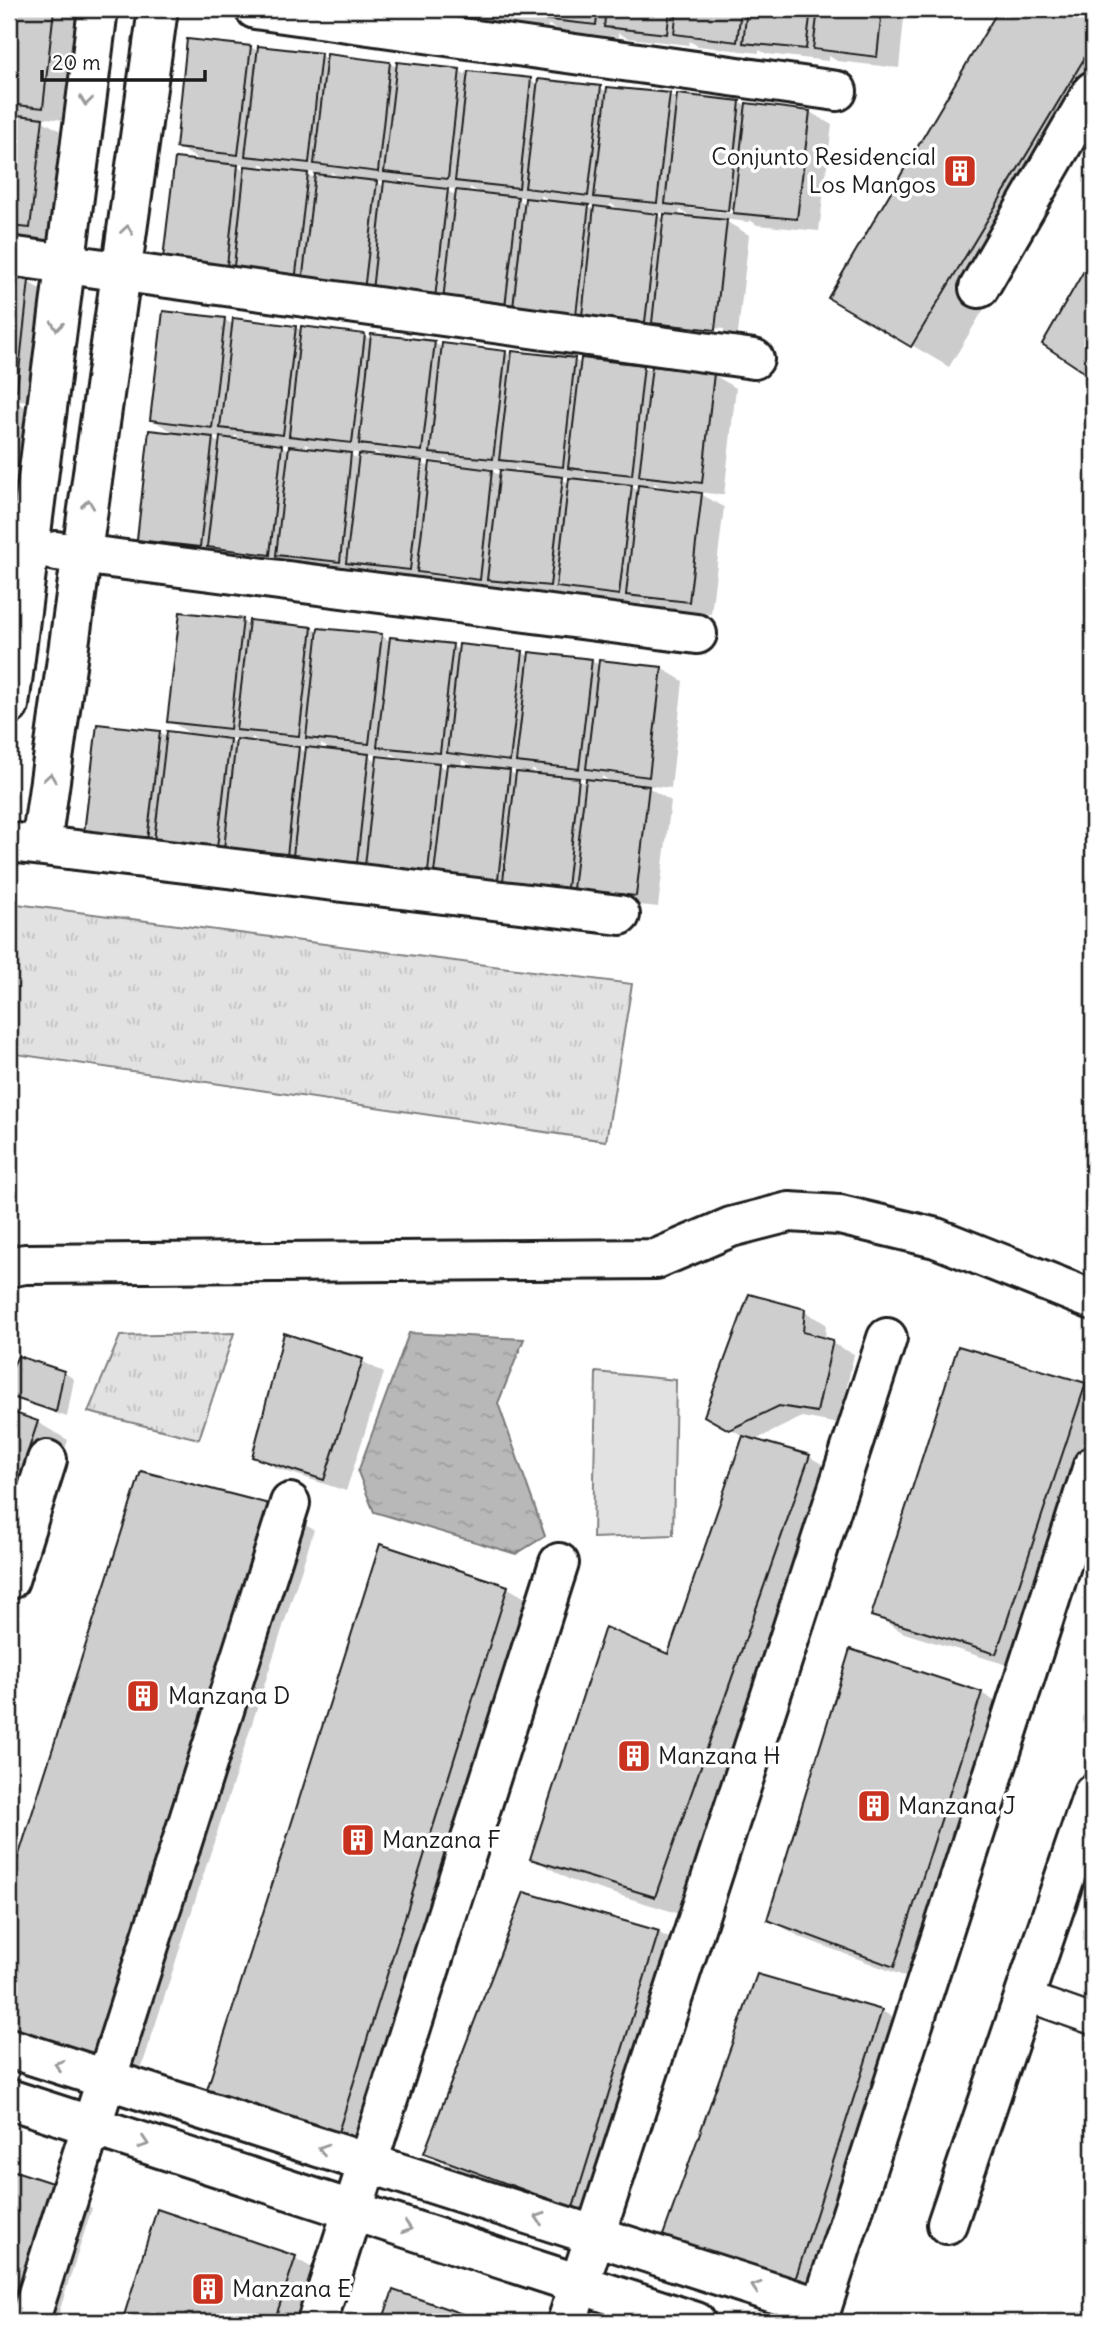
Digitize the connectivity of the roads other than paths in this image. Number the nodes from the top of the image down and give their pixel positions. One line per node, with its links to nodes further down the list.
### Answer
1 (98, 9): 7 (street, one-way to 7)
2 (158, 9): 8 (street, one-way to 2)
3 (255, 9): 4 (street)
4 (837, 91)
5 (1093, 91): 9 (street)
6 (9, 256): 7 (street)
7 (65, 264): 8 (street); 11 (street, one-way to 11)
8 (121, 272): 10 (street); 12 (street, one-way to 8)
9 (979, 288)
10 (754, 359)
11 (19, 546): 12 (street); 14 (street)
12 (81, 555): 13 (street); 15 (street, one-way to 12)
13 (697, 634)
14 (9, 705)
15 (25, 844): 16 (street)
16 (620, 915)
17 (9, 1267): 18 (street)
18 (1093, 1300)
19 (887, 1338): 35 (street)
20 (47, 1460): 24 (street)
21 (1093, 1466): 37 (street)
22 (290, 1503): 29 (street)
23 (559, 1563): 32 (street)
24 (9, 1580)
25 (1093, 1794): 26 (street)
26 (1025, 1996): 27 (lane); 34 (street)
27 (1093, 2020)
28 (9, 2048): 29 (street, one-way to 28)
29 (105, 2079): 31 (street); 32 (street, one-way to 29)
30 (9, 2099): 31 (street)
31 (91, 2126): 33 (street, one-way to 33); 38 (street)
32 (368, 2163): 33 (street); 35 (street, one-way to 32)
33 (353, 2211): 36 (street, one-way to 36); 39 (street)
34 (947, 2224)
35 (596, 2236): 36 (street); 37 (street, one-way to 35)
36 (580, 2284): 40 (street); 41 (street)
37 (819, 2315)
38 (29, 2322)
39 (317, 2322)
40 (567, 2322)
41 (696, 2322)

